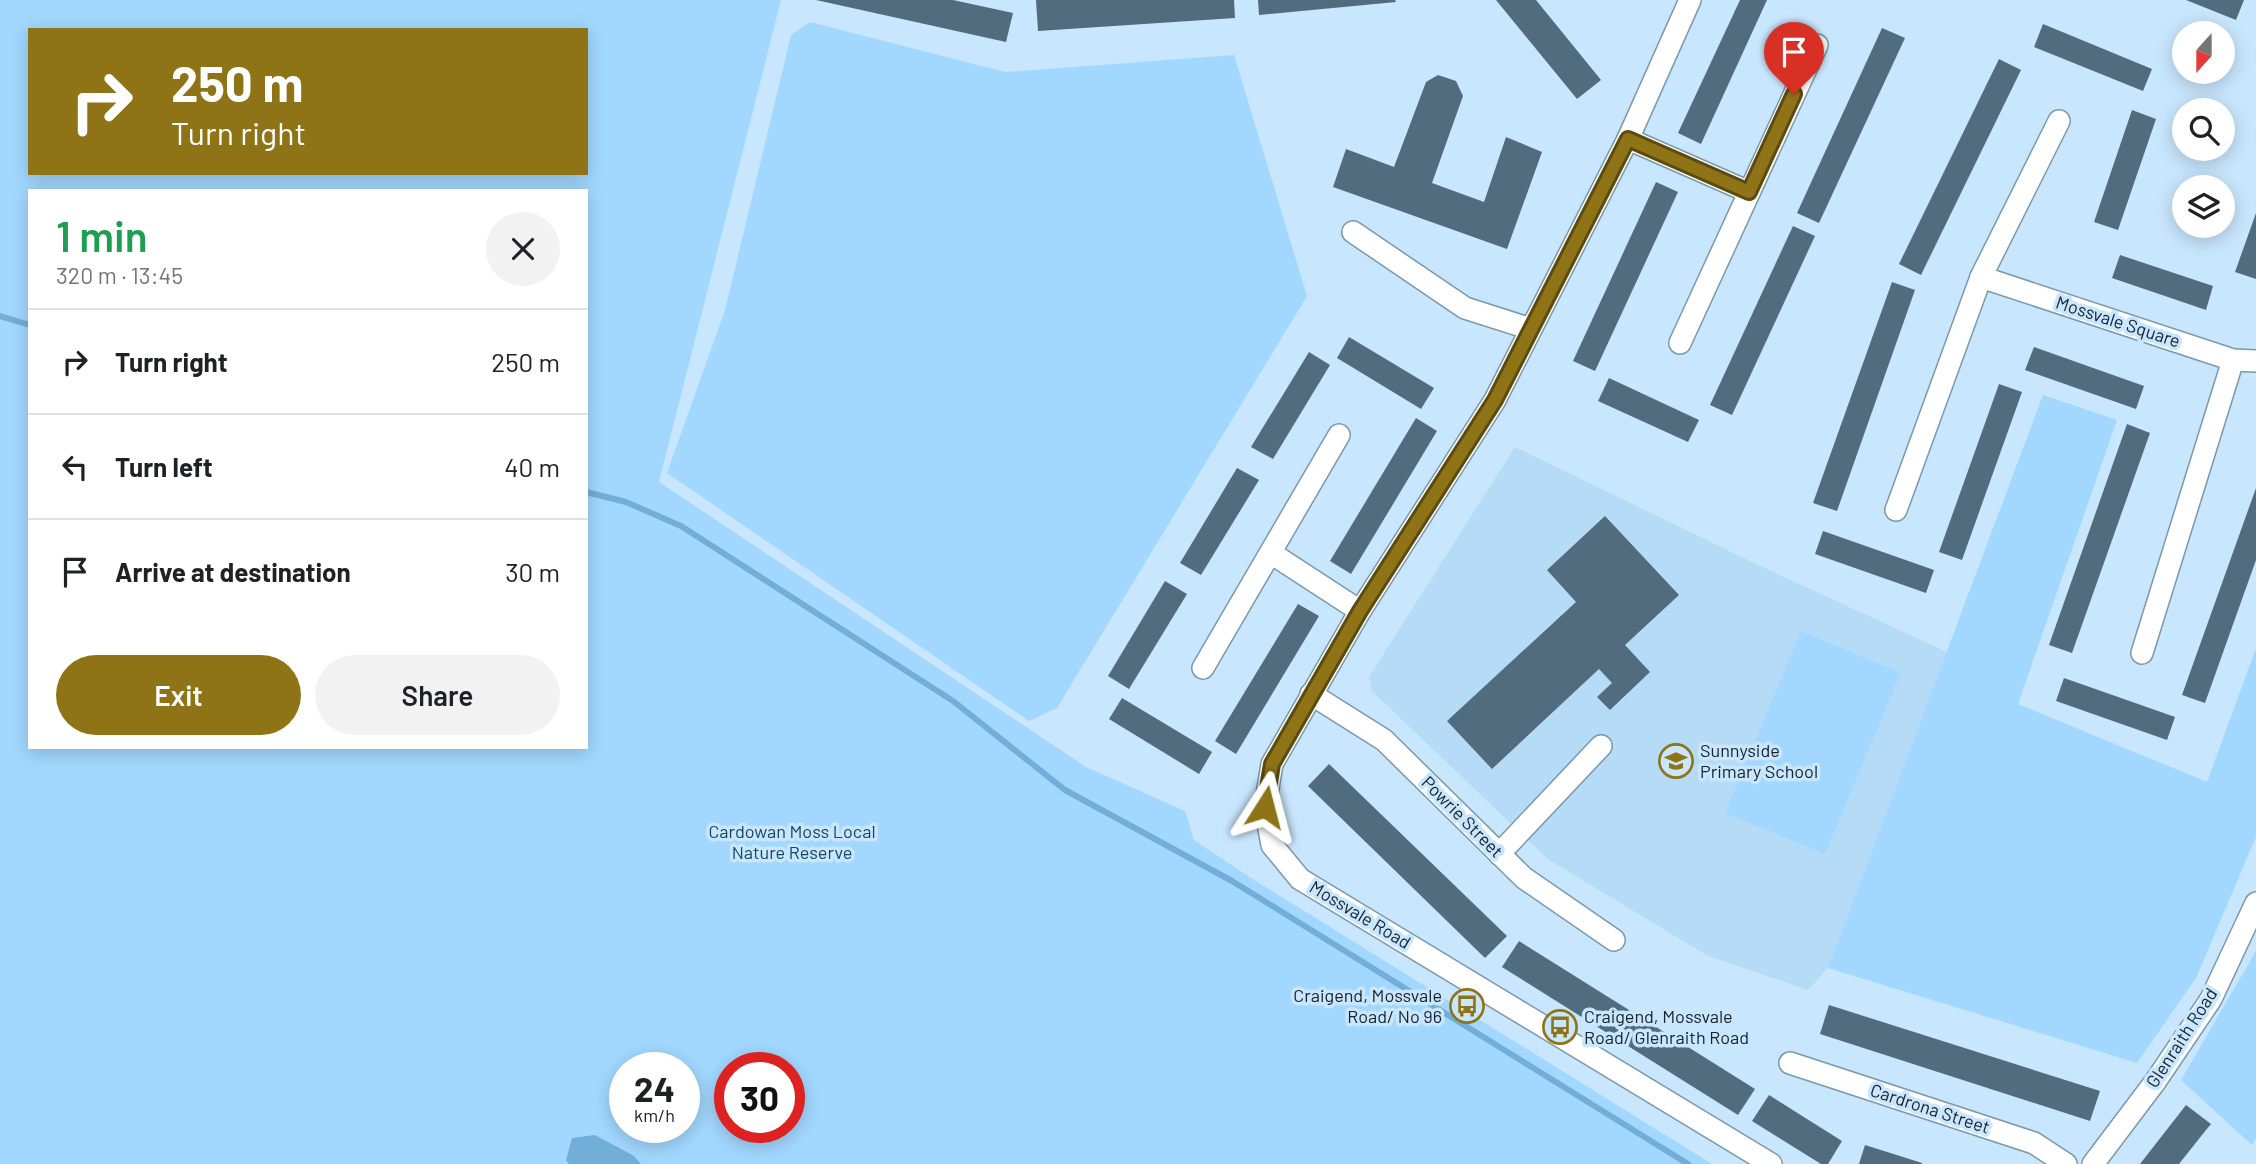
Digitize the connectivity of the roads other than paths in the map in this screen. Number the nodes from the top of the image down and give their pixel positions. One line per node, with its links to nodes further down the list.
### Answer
1 (1690, 0): 4 (street, Mossvale Road)
2 (1817, 46): 5 (street)
3 (2059, 121): 7 (street)
4 (1628, 139): 5 (street); 8 (street, Mossvale Road)
5 (1749, 192): 9 (street)
6 (1353, 232): 8 (street)
7 (1981, 277): 10 (street, Mossvale Square); 13 (street)
8 (1531, 330): 15 (street, Mossvale Road)
9 (1680, 343)
10 (2233, 360): 11 (street, Mossvale Square); 16 (street)
11 (2256, 361)
12 (1339, 435): 14 (street)
13 (1896, 510)
14 (1271, 552): 15 (street); 17 (street)
15 (1360, 611): 18 (street, Mossvale Road)
16 (2142, 653)
17 (1203, 668)
18 (1311, 694): 20 (street, Powrie Street); 24 (street, Mossvale Road)
19 (1601, 746): 20 (street)
20 (1499, 854): 22 (street, Powrie Street)
21 (2256, 903): 26 (street, Glenraith Road)
22 (1614, 940)
23 (1790, 1063): 25 (street, Cardrona Street)
24 (1771, 1164)
25 (2066, 1164)
26 (2093, 1164)

